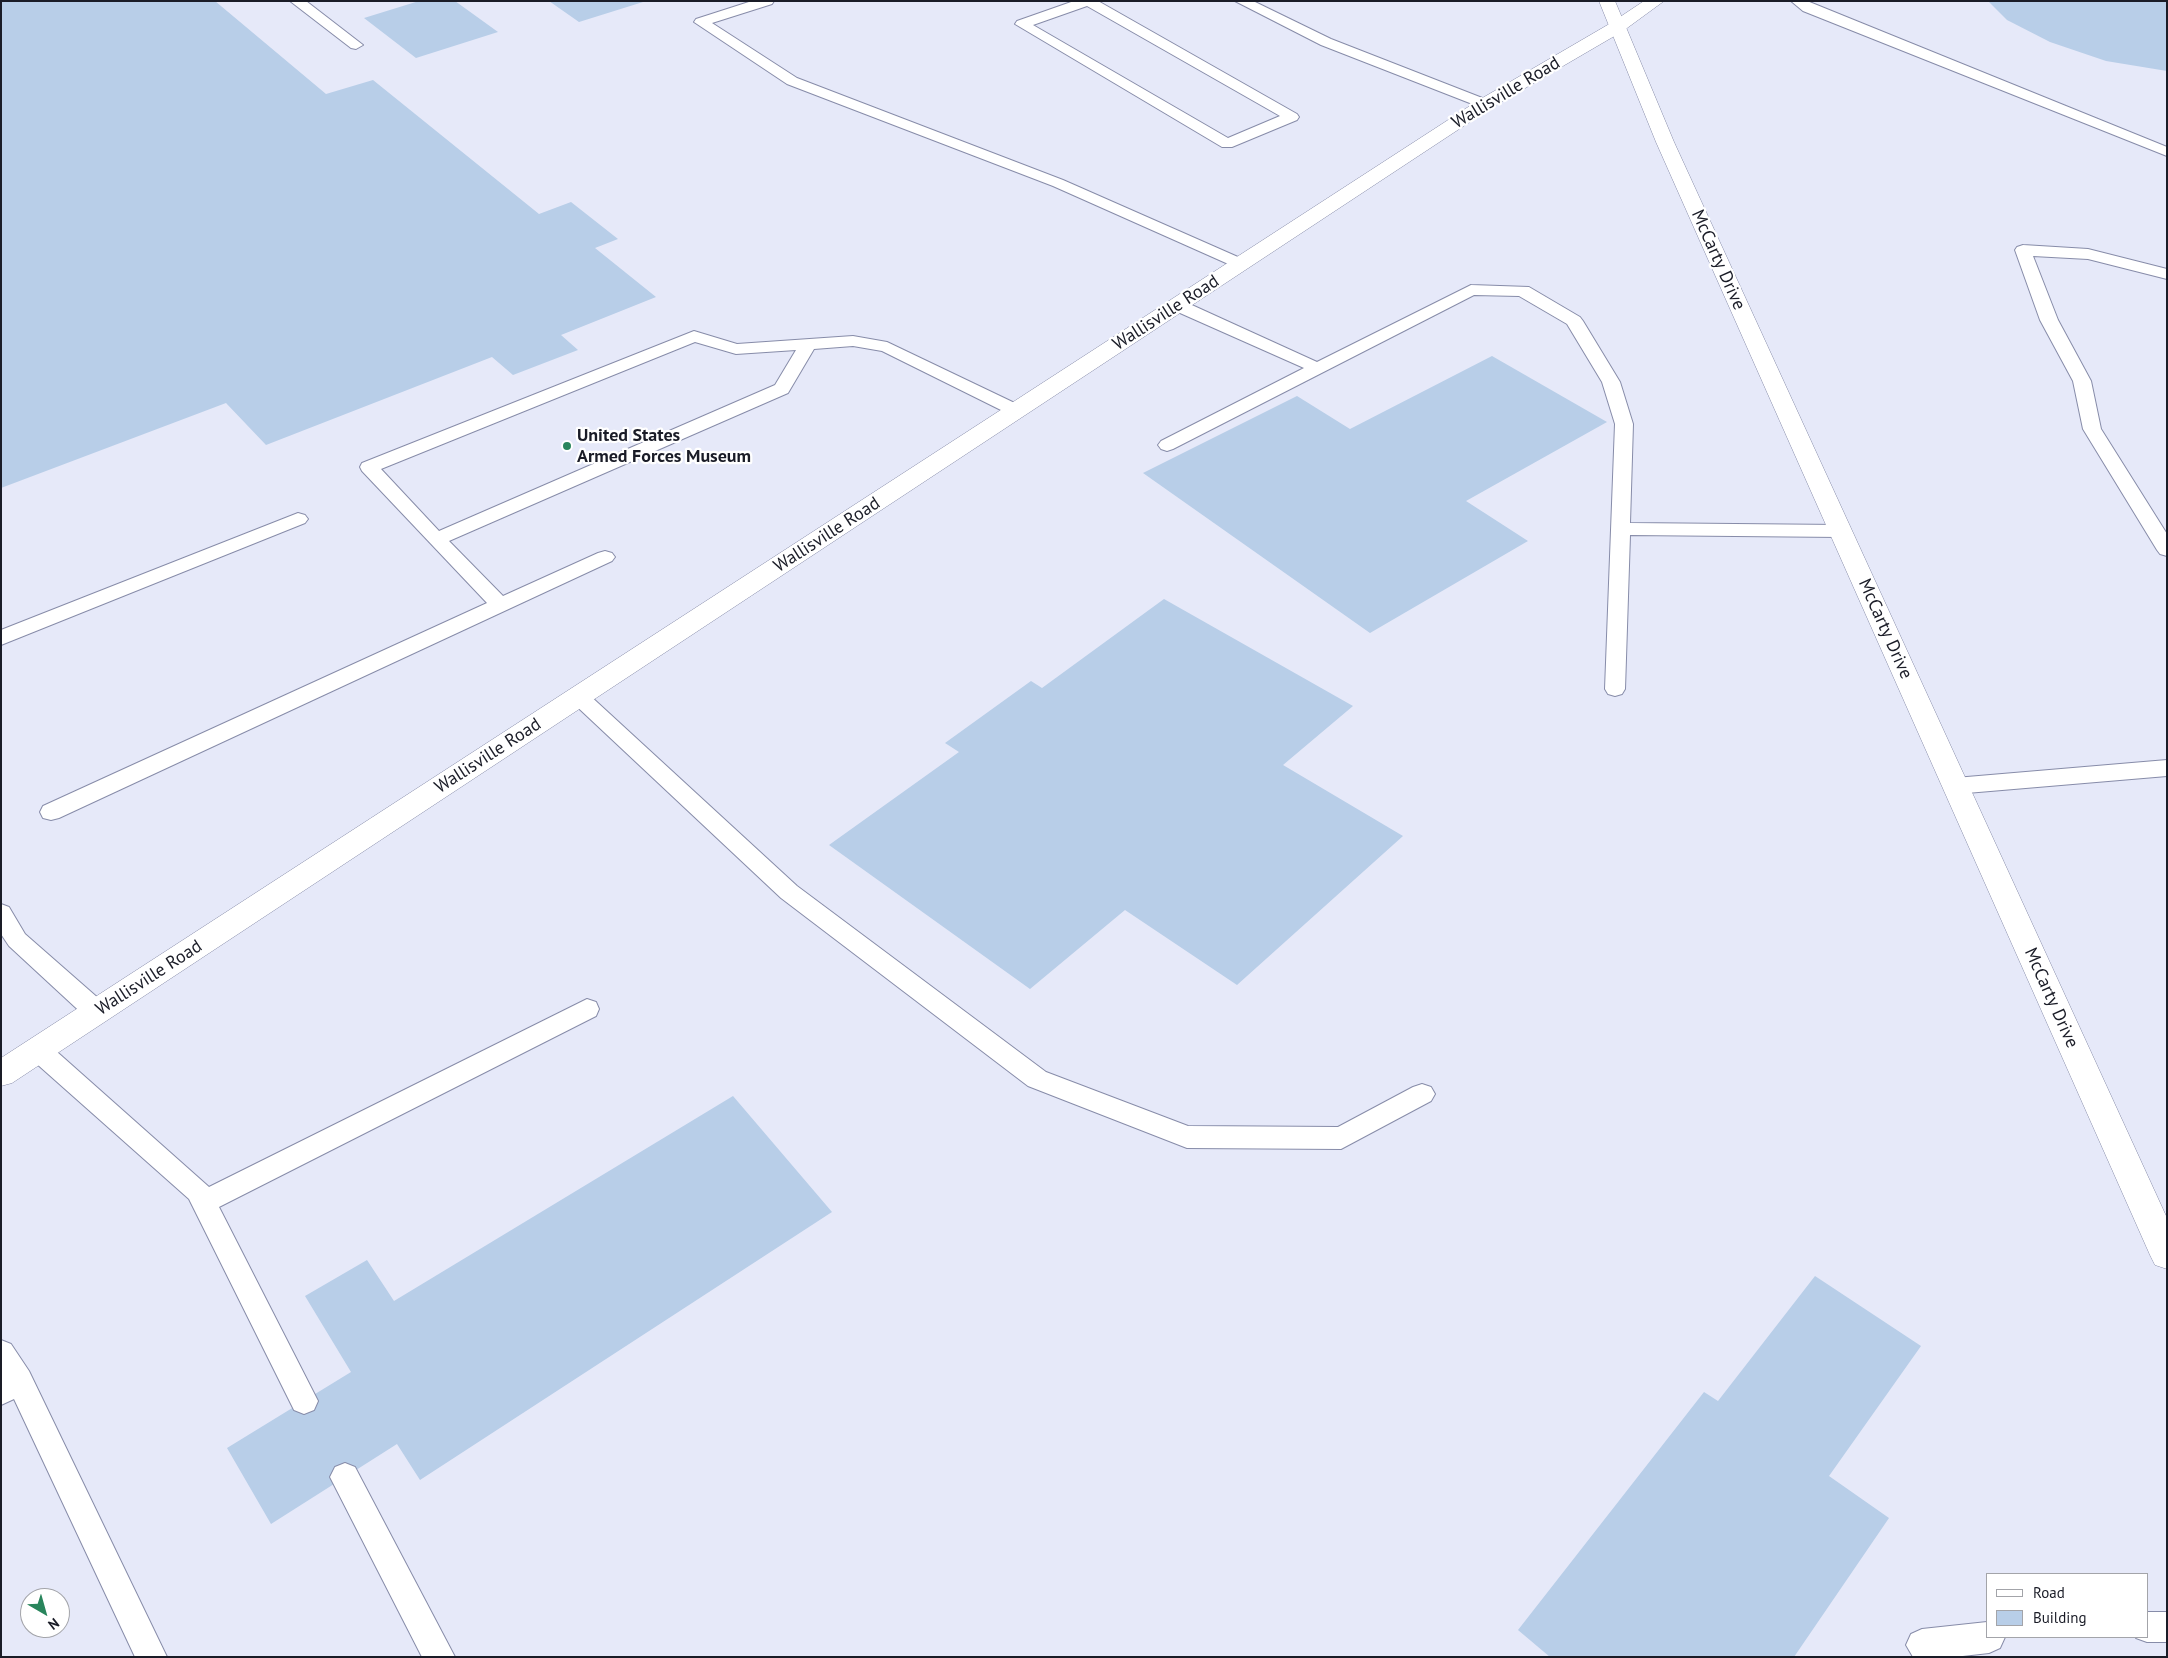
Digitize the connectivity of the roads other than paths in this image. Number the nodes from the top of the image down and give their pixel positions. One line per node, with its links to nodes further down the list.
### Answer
1 (298, 1): 9 (lane)
2 (767, 1): 12 (lane)
3 (1087, 1): 3 (lane)
4 (1242, 1): 10 (lane)
5 (1607, 1): 8 (main road, McCarty Drive)
6 (1656, 1): 8 (main road, Wallisville Road)
7 (1798, 1): 11 (lane)
8 (1617, 27): 10 (main road, Wallisville Road); 21 (main road, McCarty Drive)
9 (356, 44)
10 (1485, 104): 12 (main road, Wallisville Road)
11 (2167, 152)
12 (1241, 264): 14 (main road, Wallisville Road)
13 (2167, 274): 23 (lane)
14 (1177, 305): 16 (lane); 17 (main road, Wallisville Road)
15 (808, 344): 17 (lane); 22 (lane); 22 (lane)
16 (1317, 368): 18 (lane); 20 (lane)
17 (1016, 410): 28 (main road, Wallisville Road)
18 (1167, 445)
19 (298, 519): 26 (lane)
20 (1621, 529): 21 (lane); 27 (lane)
21 (1840, 531): 30 (main road, McCarty Drive)
22 (436, 538): 25 (lane)
23 (2167, 550)
24 (605, 557): 25 (lane)
25 (500, 605): 31 (lane)
26 (1, 638)
27 (1615, 688)
28 (578, 697): 34 (main road, Wallisville Road); 37 (lane)
29 (2167, 768): 30 (lane)
30 (1955, 786): 39 (main road, McCarty Drive)
31 (51, 812)
32 (1, 913): 34 (lane)
33 (587, 1009): 38 (lane)
34 (97, 1012): 35 (main road, Wallisville Road)
35 (38, 1050): 36 (main road, Wallisville Road); 38 (lane)
36 (1, 1074)
37 (1422, 1094)
38 (204, 1202): 42 (lane)
39 (2167, 1255)
40 (1, 1353): 41 (lane)
41 (10, 1386): 48 (lane)
42 (304, 1401)
43 (345, 1477): 49 (lane)
44 (2148, 1627): 45 (lane)
45 (2167, 1628)
46 (1986, 1637): 47 (lane)
47 (1922, 1645)
48 (151, 1657)
49 (439, 1657)

